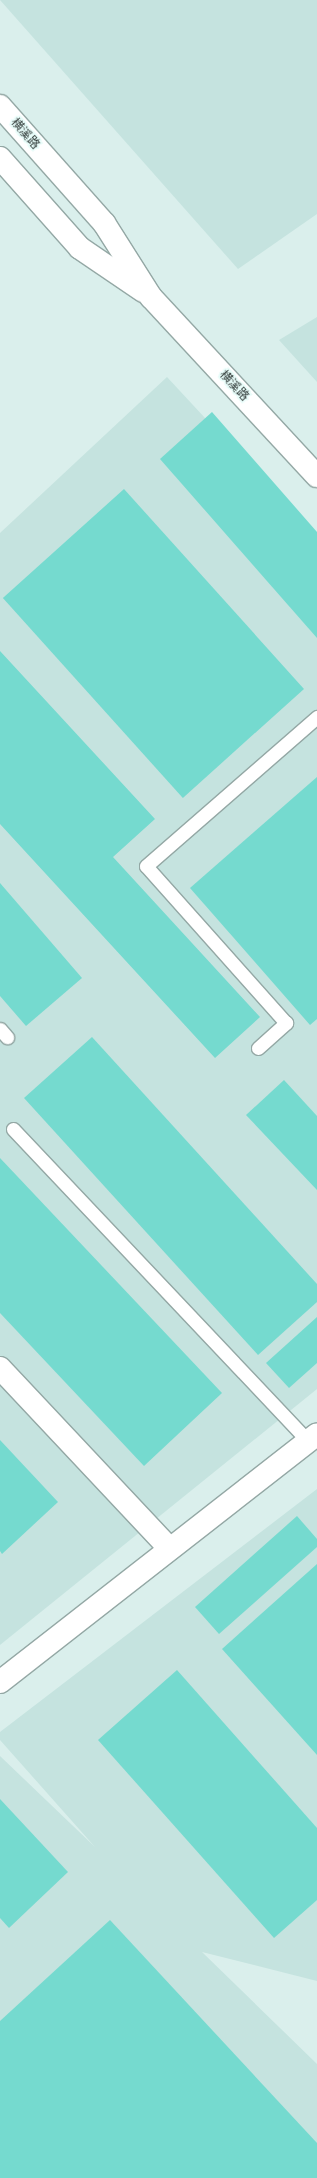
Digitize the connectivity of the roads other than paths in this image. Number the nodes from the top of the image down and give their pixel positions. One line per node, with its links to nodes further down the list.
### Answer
1 (0, 106): 3 (street, 横溪路)
2 (0, 158): 3 (street, 横溪路)
3 (151, 296): 4 (street, 横溪路)
4 (317, 476)
5 (317, 717): 6 (lane)
6 (258, 1048)
7 (13, 1129): 9 (lane)
8 (0, 1368): 10 (street)
9 (312, 1437): 10 (street)
10 (170, 1549): 11 (street)
11 (0, 1682)

